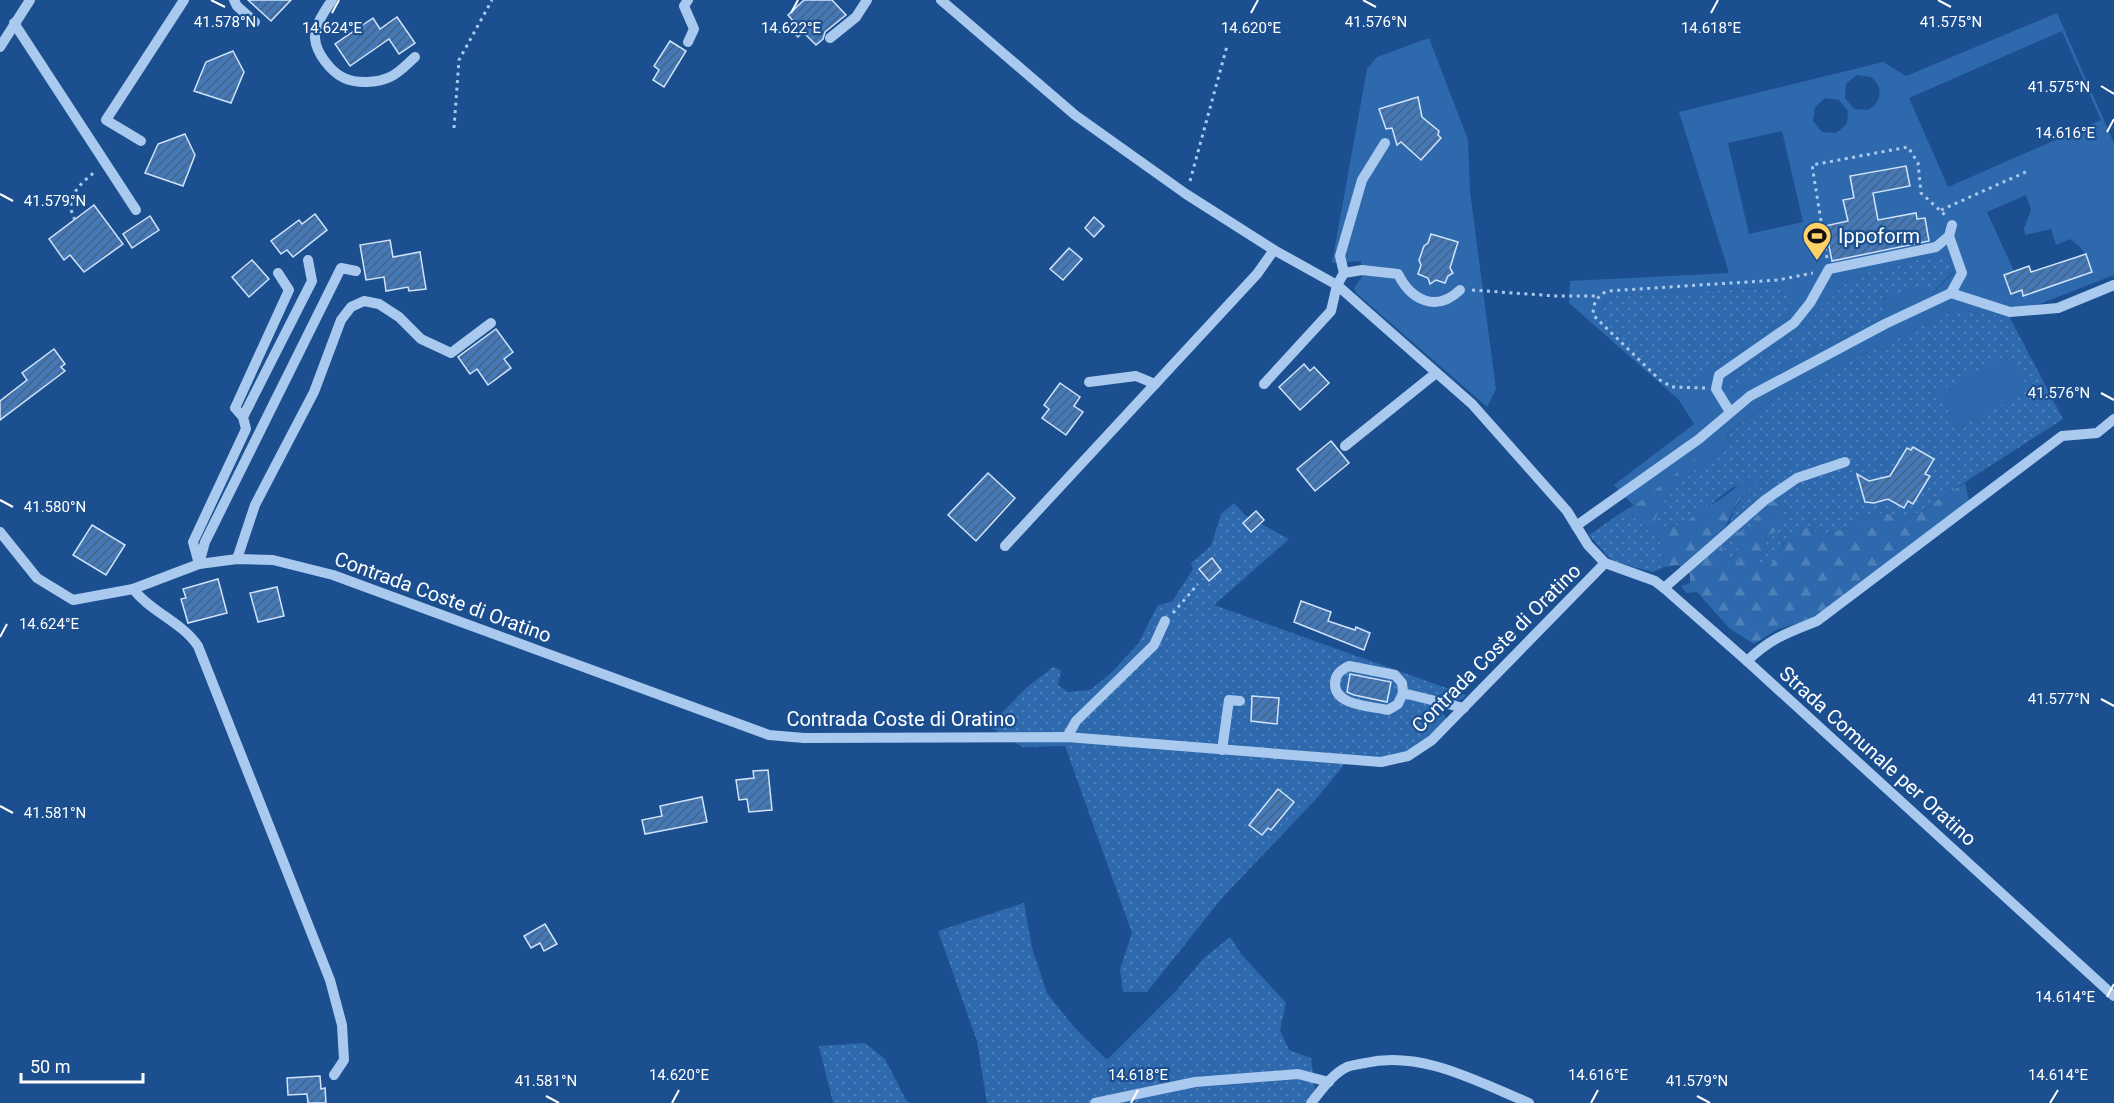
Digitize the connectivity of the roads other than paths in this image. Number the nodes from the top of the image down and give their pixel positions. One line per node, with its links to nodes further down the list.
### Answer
1 (30, 0): 9 (street)
2 (184, 0): 14 (street)
3 (234, 0): 8 (street)
4 (332, 0): 13 (street)
5 (688, 0): 11 (street)
6 (867, 0): 10 (street)
7 (941, 0): 17 (street)
8 (255, 22)
9 (14, 23): 12 (street); 16 (street)
10 (830, 38)
11 (688, 42)
12 (0, 47)
13 (415, 57)
14 (141, 141)
15 (1385, 143): 21 (street)
16 (136, 210)
17 (1274, 250): 22 (street); 29 (street)
18 (308, 260): 32 (street)
19 (356, 271): 41 (street)
20 (278, 273): 32 (street)
21 (1344, 273): 22 (street); 24 (street)
22 (1337, 285): 27 (street); 30 (street)
23 (2114, 285): 25 (street)
24 (1460, 290)
25 (1951, 293): 31 (street); 31 (street)
26 (491, 323): 39 (street)
27 (1436, 373): 34 (street); 36 (street)
28 (1089, 382): 29 (street)
29 (1155, 384): 38 (street)
30 (1263, 384)
31 (1730, 412): 36 (street)
32 (243, 417): 41 (street)
33 (2114, 419): 45 (street)
34 (1345, 446)
35 (1845, 462): 42 (street)
36 (1576, 526): 40 (street)
37 (0, 532): 43 (street, Contrada Coste di Oratino)
38 (1005, 546)
39 (237, 559): 41 (street, Contrada Coste di Oratino); 49 (street, Contrada Coste di Oratino)
40 (1605, 563): 42 (street, Strada Comunale per Oratino); 48 (street, Contrada Coste di Oratino)
41 (199, 564): 43 (street, Contrada Coste di Oratino)
42 (1664, 588): 45 (street, Strada Comunale per Oratino)
43 (133, 589): 52 (street)
44 (1165, 621): 49 (street)
45 (1747, 661): 51 (street, Strada Comunale per Oratino)
46 (1403, 693): 46 (street); 48 (street)
47 (1239, 701): 50 (street)
48 (1464, 708): 50 (street, Contrada Coste di Oratino)
49 (1067, 737): 50 (street, Contrada Coste di Oratino)
50 (1222, 750)
51 (2114, 996)
52 (334, 1075)
53 (1329, 1082): 54 (street); 55 (street); 56 (street)
54 (1095, 1103)
55 (1311, 1103)
56 (1529, 1103)

